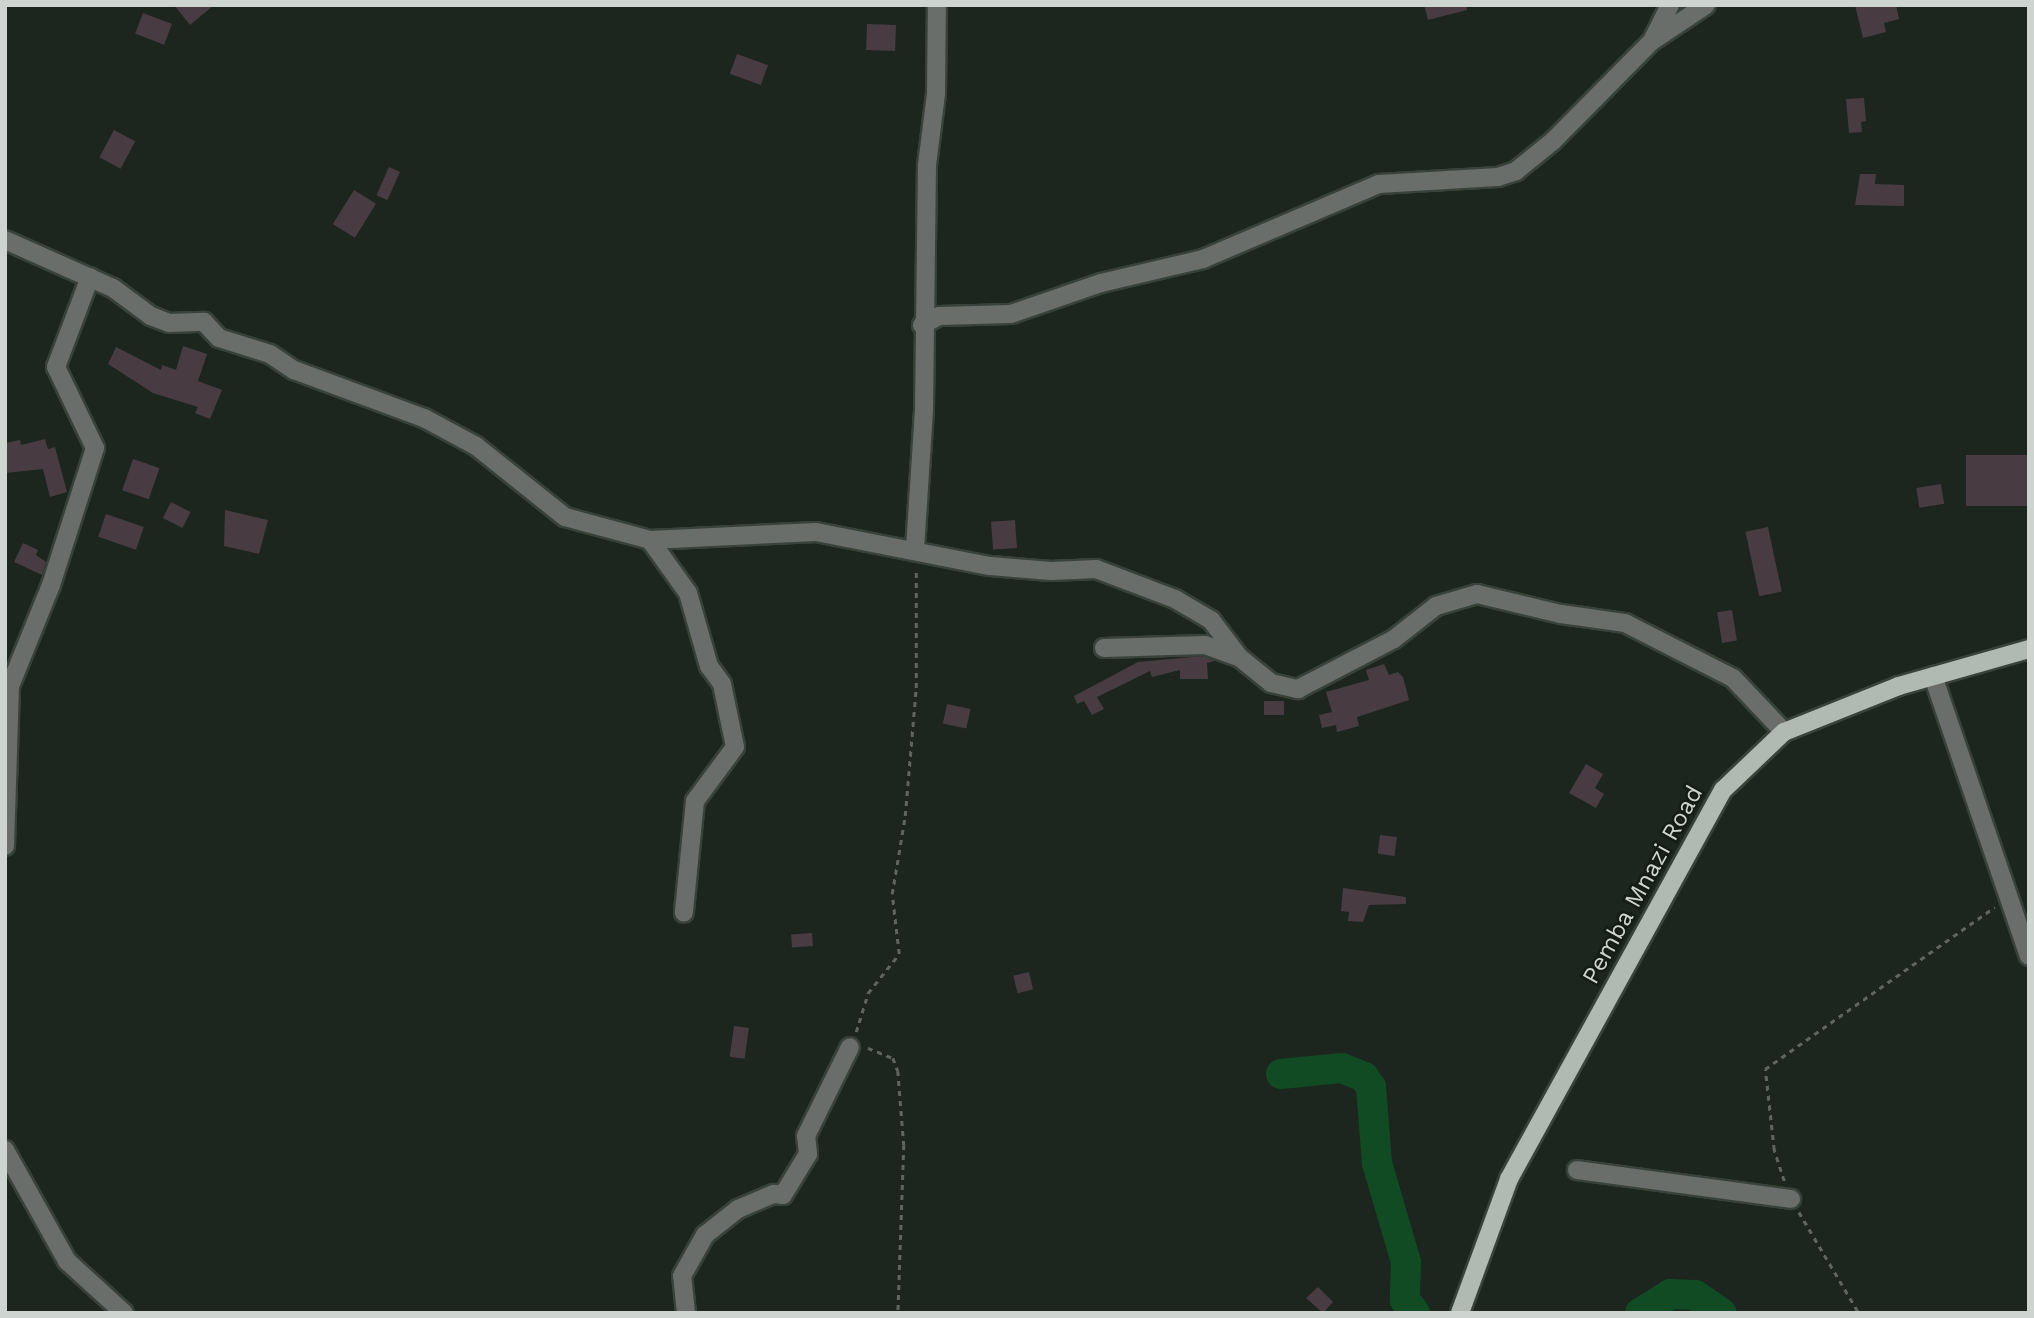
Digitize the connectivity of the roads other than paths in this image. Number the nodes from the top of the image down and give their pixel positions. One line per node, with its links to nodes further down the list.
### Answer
1 (937, 5): 7 (street)
2 (1670, 5): 4 (street)
3 (1706, 5): 4 (street)
4 (1653, 41): 7 (street)
5 (5, 240): 6 (street)
6 (90, 277): 8 (street); 15 (street)
7 (922, 324): 9 (street)
8 (650, 540): 9 (street); 16 (street)
9 (915, 549): 12 (street)
10 (1104, 648): 12 (street)
11 (2029, 649): 13 (main road, Pemba Mnazi Road)
12 (1239, 657): 14 (street)
13 (1933, 676): 14 (main road, Pemba Mnazi Road); 17 (street)
14 (1784, 732): 24 (main road, Pemba Mnazi Road)
15 (5, 846)
16 (684, 912)
17 (2029, 956)
18 (850, 1047): 23 (street)
19 (5, 1150): 22 (street)
20 (1577, 1170): 21 (street)
21 (1791, 1199)
22 (124, 1313)
23 (686, 1313)
24 (1460, 1313)

